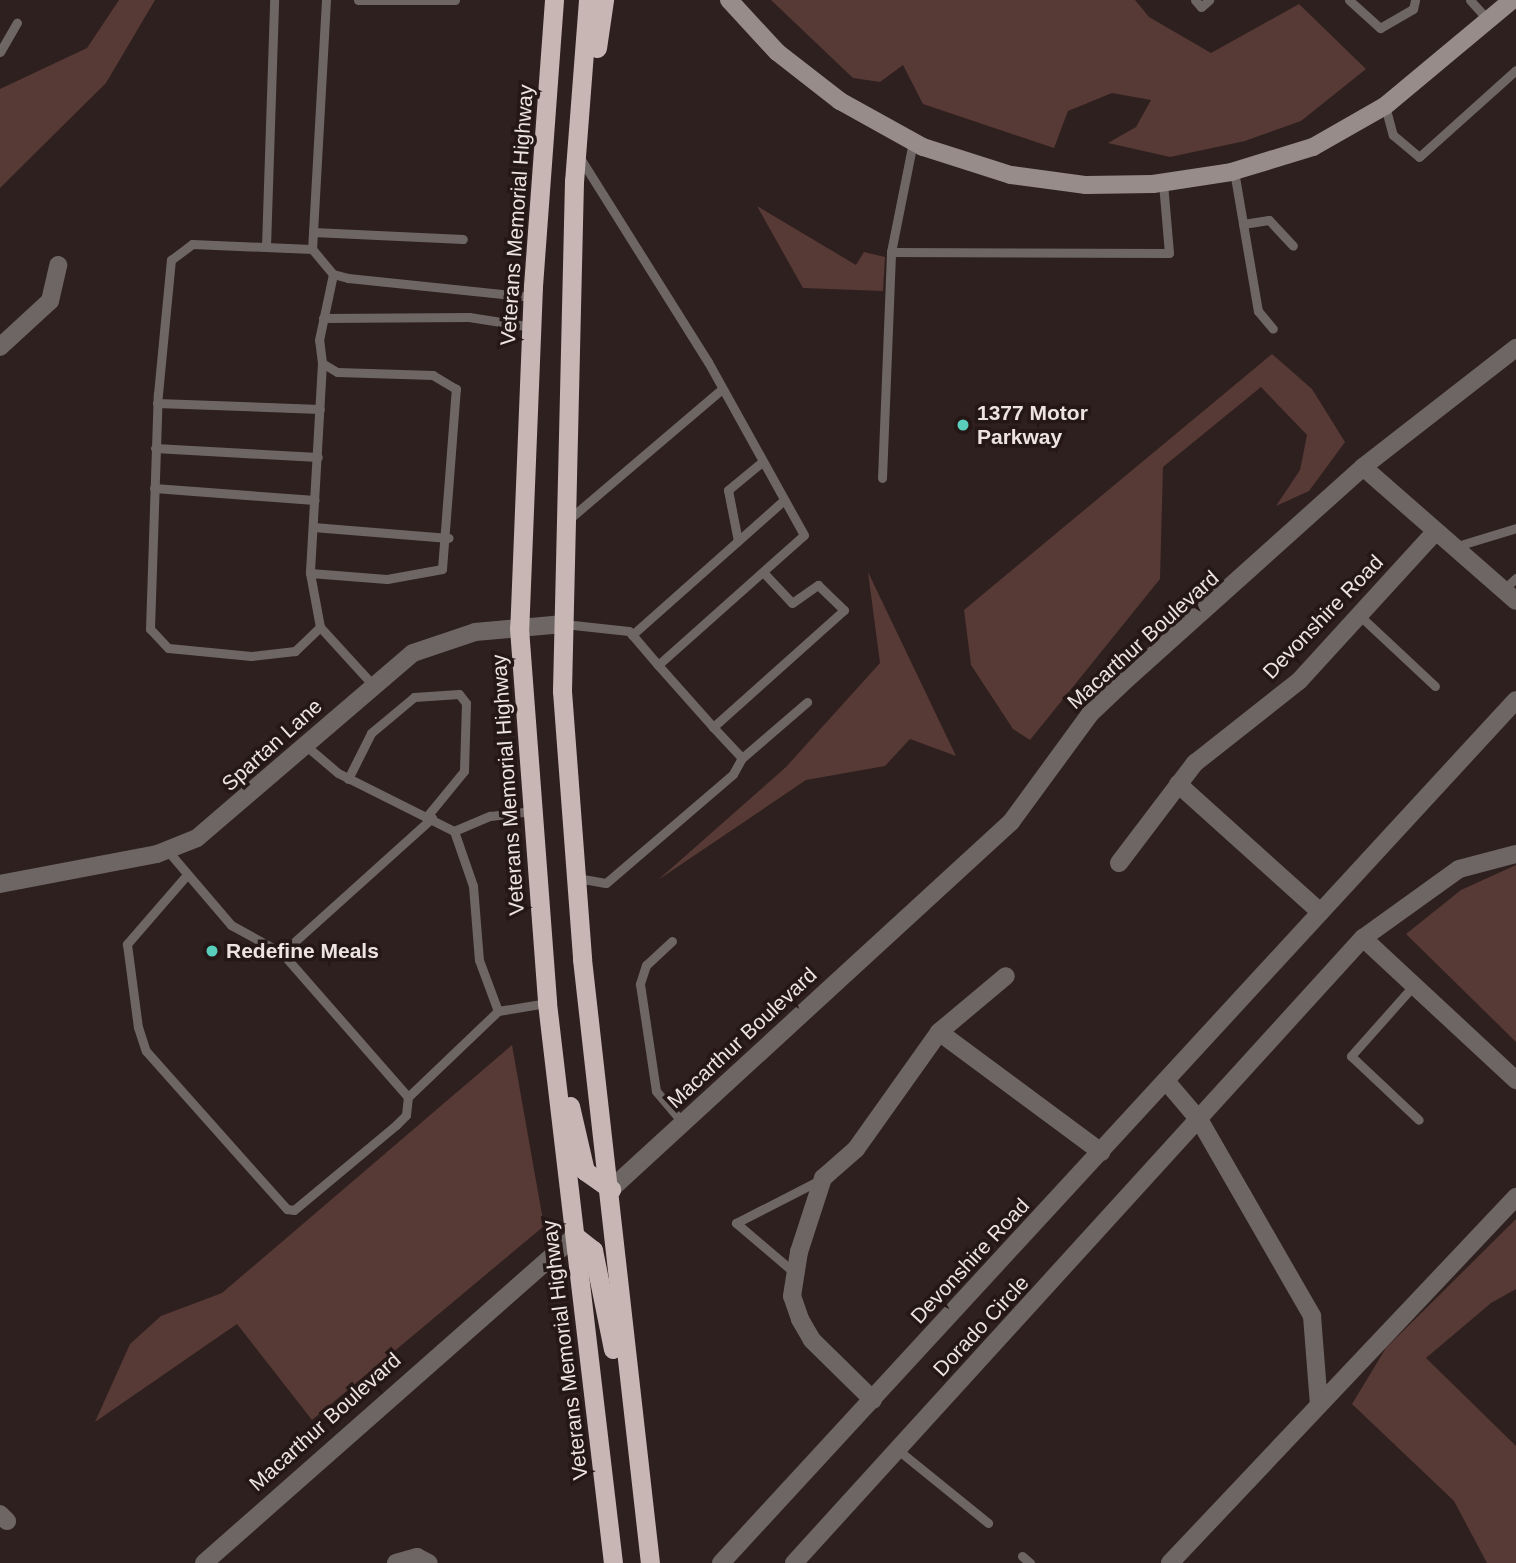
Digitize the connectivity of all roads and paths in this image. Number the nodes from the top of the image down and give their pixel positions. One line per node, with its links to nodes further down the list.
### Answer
1 (274, 0): 28 (lane)
2 (326, 0): 26 (lane)
3 (358, 0): 4 (lane)
4 (455, 0)
5 (554, 0): 34 (highway, Veterans Memorial Highway)
6 (588, 0): 20 (highway)
7 (604, 0): 20 (highway)
8 (729, 0): 21 (main road)
9 (1195, 0): 10 (lane)
10 (1209, 0)
11 (1349, 0): 12 (lane)
12 (1415, 0)
13 (1470, 0): 15 (lane)
14 (1512, 0): 15 (main road)
15 (1489, 21): 19 (main road)
16 (17, 22): 17 (lane)
17 (0, 52)
18 (1516, 70): 19 (lane)
19 (1385, 106): 23 (main road)
20 (580, 117): 22 (highway)
21 (913, 142): 24 (main road); 31 (lane)
22 (577, 152): 41 (lane); 52 (highway)
23 (1234, 171): 24 (main road); 25 (lane)
24 (1163, 183): 31 (lane)
25 (1243, 224): 29 (lane); 37 (lane)
26 (313, 232): 27 (lane); 30 (lane)
27 (463, 239)
28 (266, 246): 30 (lane); 42 (lane)
29 (1293, 246)
30 (312, 248): 33 (lane)
31 (891, 252): 48 (lane)
32 (58, 265): 38 (street)
33 (333, 274): 34 (lane); 35 (lane)
34 (533, 297): 36 (highway, Veterans Memorial Highway)
35 (323, 318): 36 (lane); 40 (lane)
36 (531, 327): 65 (highway, Veterans Memorial Highway)
37 (1273, 329)
38 (0, 347)
39 (1516, 348): 47 (street, Macarthur Boulevard)
40 (322, 363): 43 (lane); 56 (lane)
41 (721, 390): 46 (lane); 52 (lane)
42 (157, 403): 43 (lane); 44 (lane)
43 (320, 409): 45 (lane)
44 (156, 448): 45 (lane); 49 (lane)
45 (318, 457): 50 (lane)
46 (762, 461): 51 (lane); 57 (lane)
47 (1363, 467): 55 (street); 100 (street, Macarthur Boulevard)
48 (882, 478)
49 (154, 488): 50 (lane); 64 (lane)
50 (315, 500): 53 (lane)
51 (784, 500): 57 (lane); 59 (lane)
52 (564, 524): 63 (highway)
53 (313, 527): 56 (lane); 60 (lane)
54 (1516, 528): 58 (lane)
55 (1434, 533): 58 (street); 62 (street, Devonshire Road)
56 (449, 538): 60 (lane)
57 (738, 541): 66 (lane)
58 (1452, 548): 61 (street)
59 (763, 572): 67 (lane); 72 (lane)
60 (310, 573): 64 (lane)
61 (1512, 590)
62 (1359, 615): 69 (lane); 76 (street, Devonshire Road)
63 (564, 624): 65 (street, Spartan Lane); 66 (lane); 84 (highway)
64 (320, 627): 68 (lane)
65 (519, 628): 68 (street, Spartan Lane); 77 (highway, Veterans Memorial Highway)
66 (632, 635): 67 (lane)
67 (658, 665): 72 (lane)
68 (372, 684): 73 (street, Spartan Lane)
69 (1436, 686)
70 (1516, 700): 86 (street, Devonshire Road)
71 (807, 702): 74 (lane)
72 (713, 727): 74 (lane)
73 (305, 746): 75 (lane); 80 (street, Spartan Lane)
74 (742, 758): 84 (lane)
75 (348, 779): 78 (lane); 78 (lane)
76 (1178, 784): 82 (street, Devonshire Road); 86 (street)
77 (532, 811): 79 (lane); 92 (highway, Veterans Memorial Highway)
78 (430, 816): 79 (lane); 89 (lane)
79 (454, 831): 93 (lane)
80 (167, 850): 83 (lane); 85 (street, Spartan Lane)
81 (1516, 854): 87 (street, Dorado Circle)
82 (1119, 863)
83 (186, 877): 89 (lane); 97 (lane)
84 (575, 878): 103 (highway)
85 (0, 884)
86 (1320, 912): 96 (street, Devonshire Road)
87 (1363, 938): 91 (street); 99 (street, Dorado Circle)
88 (672, 941): 100 (lane)
89 (282, 953): 97 (lane)
90 (1006, 976): 94 (street)
91 (1414, 985): 95 (street); 98 (lane)
92 (547, 1003): 93 (lane); 103 (highway); 105 (highway, Veterans Memorial Highway)
93 (498, 1011): 97 (lane)
94 (939, 1032): 101 (street); 102 (street)
95 (1516, 1080)
96 (1166, 1081): 99 (street); 101 (street, Devonshire Road)
97 (408, 1097)
98 (1419, 1120)
99 (1200, 1121): 108 (street); 109 (street, Dorado Circle)
100 (683, 1123): 103 (street, Macarthur Boulevard)
101 (1101, 1152): 107 (street, Devonshire Road)
102 (823, 1178): 106 (street); 106 (lane)
103 (611, 1189): 110 (highway)
104 (1516, 1197): 108 (street)
105 (575, 1236): 110 (highway); 112 (street, Macarthur Boulevard); 115 (highway, Veterans Memorial Highway)
106 (796, 1274): 107 (street)
107 (873, 1400): 117 (street, Devonshire Road)
108 (1319, 1405): 119 (street)
109 (898, 1450): 111 (lane); 118 (street, Dorado Circle)
110 (636, 1464): 116 (highway)
111 (988, 1524)
112 (204, 1563)
113 (396, 1563): 114 (street)
114 (429, 1563)
115 (613, 1563)
116 (650, 1563)
117 (721, 1563)
118 (794, 1563)
119 (1170, 1563)

